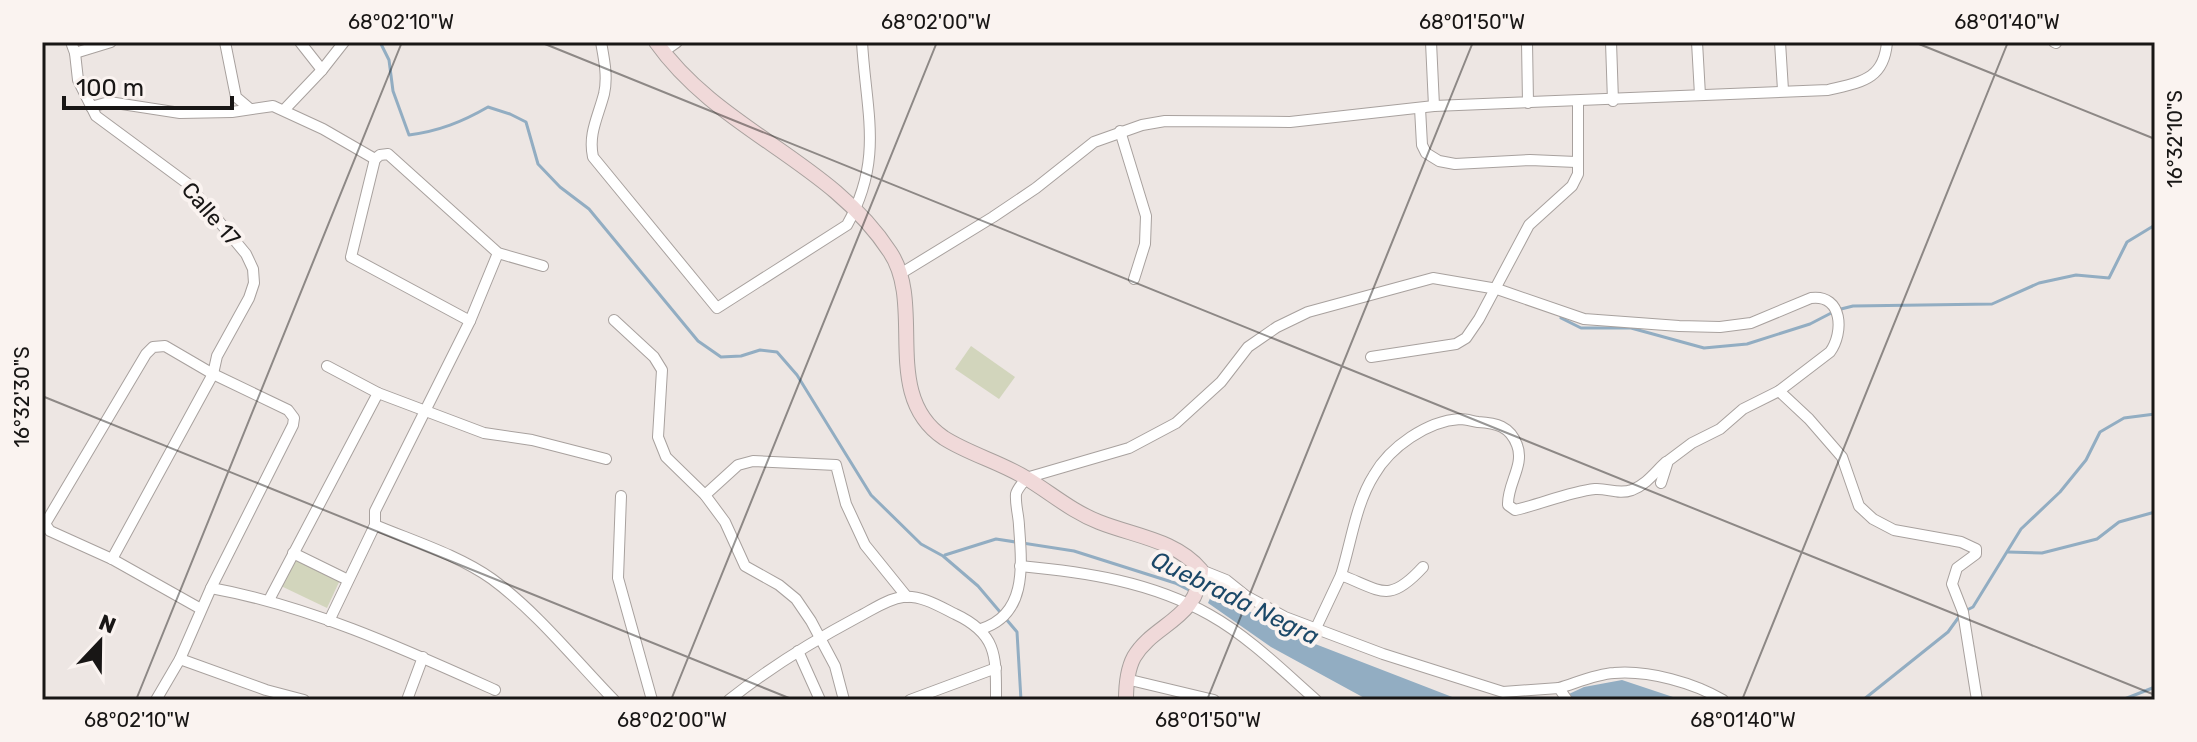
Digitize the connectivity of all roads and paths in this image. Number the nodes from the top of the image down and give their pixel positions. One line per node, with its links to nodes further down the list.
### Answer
1 (111, 42): 15 (street)
2 (225, 42): 24 (street)
3 (300, 42): 16 (street)
4 (344, 42): 16 (street)
5 (601, 42): 30 (street)
6 (677, 42): 14 (street)
7 (862, 42): 30 (street)
8 (1431, 42): 22 (street)
9 (1527, 42): 21 (street)
10 (1611, 42): 20 (street)
11 (1697, 42): 18 (street)
12 (1780, 42): 17 (street)
13 (1887, 42): 17 (street)
14 (659, 47): 30 (main road)
15 (73, 48): 23 (street, Calle 17)
16 (322, 70): 26 (street)
17 (1783, 90): 18 (street)
18 (1700, 95): 20 (street)
19 (1578, 101): 20 (street); 21 (street); 29 (street)
20 (1613, 101)
21 (1528, 103): 22 (street)
22 (1434, 106): 25 (street)
23 (91, 107): 24 (street); 40 (street, Calle 17)
24 (249, 108): 26 (street)
25 (1420, 108): 27 (street); 29 (street)
26 (284, 110): 28 (street)
27 (1120, 131): 33 (street); 34 (street)
28 (375, 159): 31 (street); 37 (street)
29 (1576, 162): 35 (street)
30 (855, 210): 33 (main road)
31 (498, 253): 32 (street); 37 (street)
32 (543, 266)
33 (900, 274): 46 (main road)
34 (1134, 279)
35 (1497, 289): 38 (street); 41 (street); 46 (street)
36 (614, 320): 48 (street)
37 (470, 321): 43 (street)
38 (1371, 357)
39 (327, 366): 42 (street)
40 (213, 374): 52 (street, Calle 17); 52 (street); 58 (street)
41 (1779, 391): 45 (street); 88 (street)
42 (378, 393): 43 (street); 51 (street)
43 (426, 411): 44 (street); 50 (street)
44 (606, 459)
45 (1668, 461): 47 (street); 55 (street)
46 (1026, 478): 53 (street); 56 (main road)
47 (1661, 483)
48 (705, 495): 59 (street); 66 (street)
49 (621, 496): 78 (street)
50 (375, 525): 57 (street); 77 (street)
51 (293, 553): 57 (street); 60 (street)
52 (112, 559): 62 (street)
53 (1020, 560): 61 (street); 65 (street)
54 (1423, 567): 55 (street)
55 (1341, 575): 64 (street)
56 (1201, 576): 61 (main road); 64 (street)
57 (348, 580): 63 (street)
58 (211, 588): 60 (street); 62 (street)
59 (907, 597): 65 (street); 66 (street)
60 (269, 600): 63 (street)
61 (1191, 601): 71 (main road); 86 (street)
62 (201, 609): 69 (street)
63 (329, 621): 68 (street)
64 (1316, 628): 73 (street)
65 (981, 629): 70 (street)
66 (820, 637): 67 (street); 81 (street)
67 (798, 651): 79 (street); 80 (street)
68 (423, 657): 72 (street); 76 (street)
69 (180, 659): 74 (street); 75 (street)
70 (996, 668): 82 (street); 83 (street)
71 (1126, 679): 84 (main road); 85 (street)
72 (495, 690)
73 (1563, 694): 87 (street)
74 (156, 700)
75 (304, 700)
76 (407, 700)
77 (614, 700)
78 (652, 700)
79 (729, 700)
80 (820, 700)
81 (844, 700)
82 (911, 700)
83 (996, 700)
84 (1126, 700)
85 (1214, 700)
86 (1316, 700)
87 (1723, 700)
88 (1977, 700)

